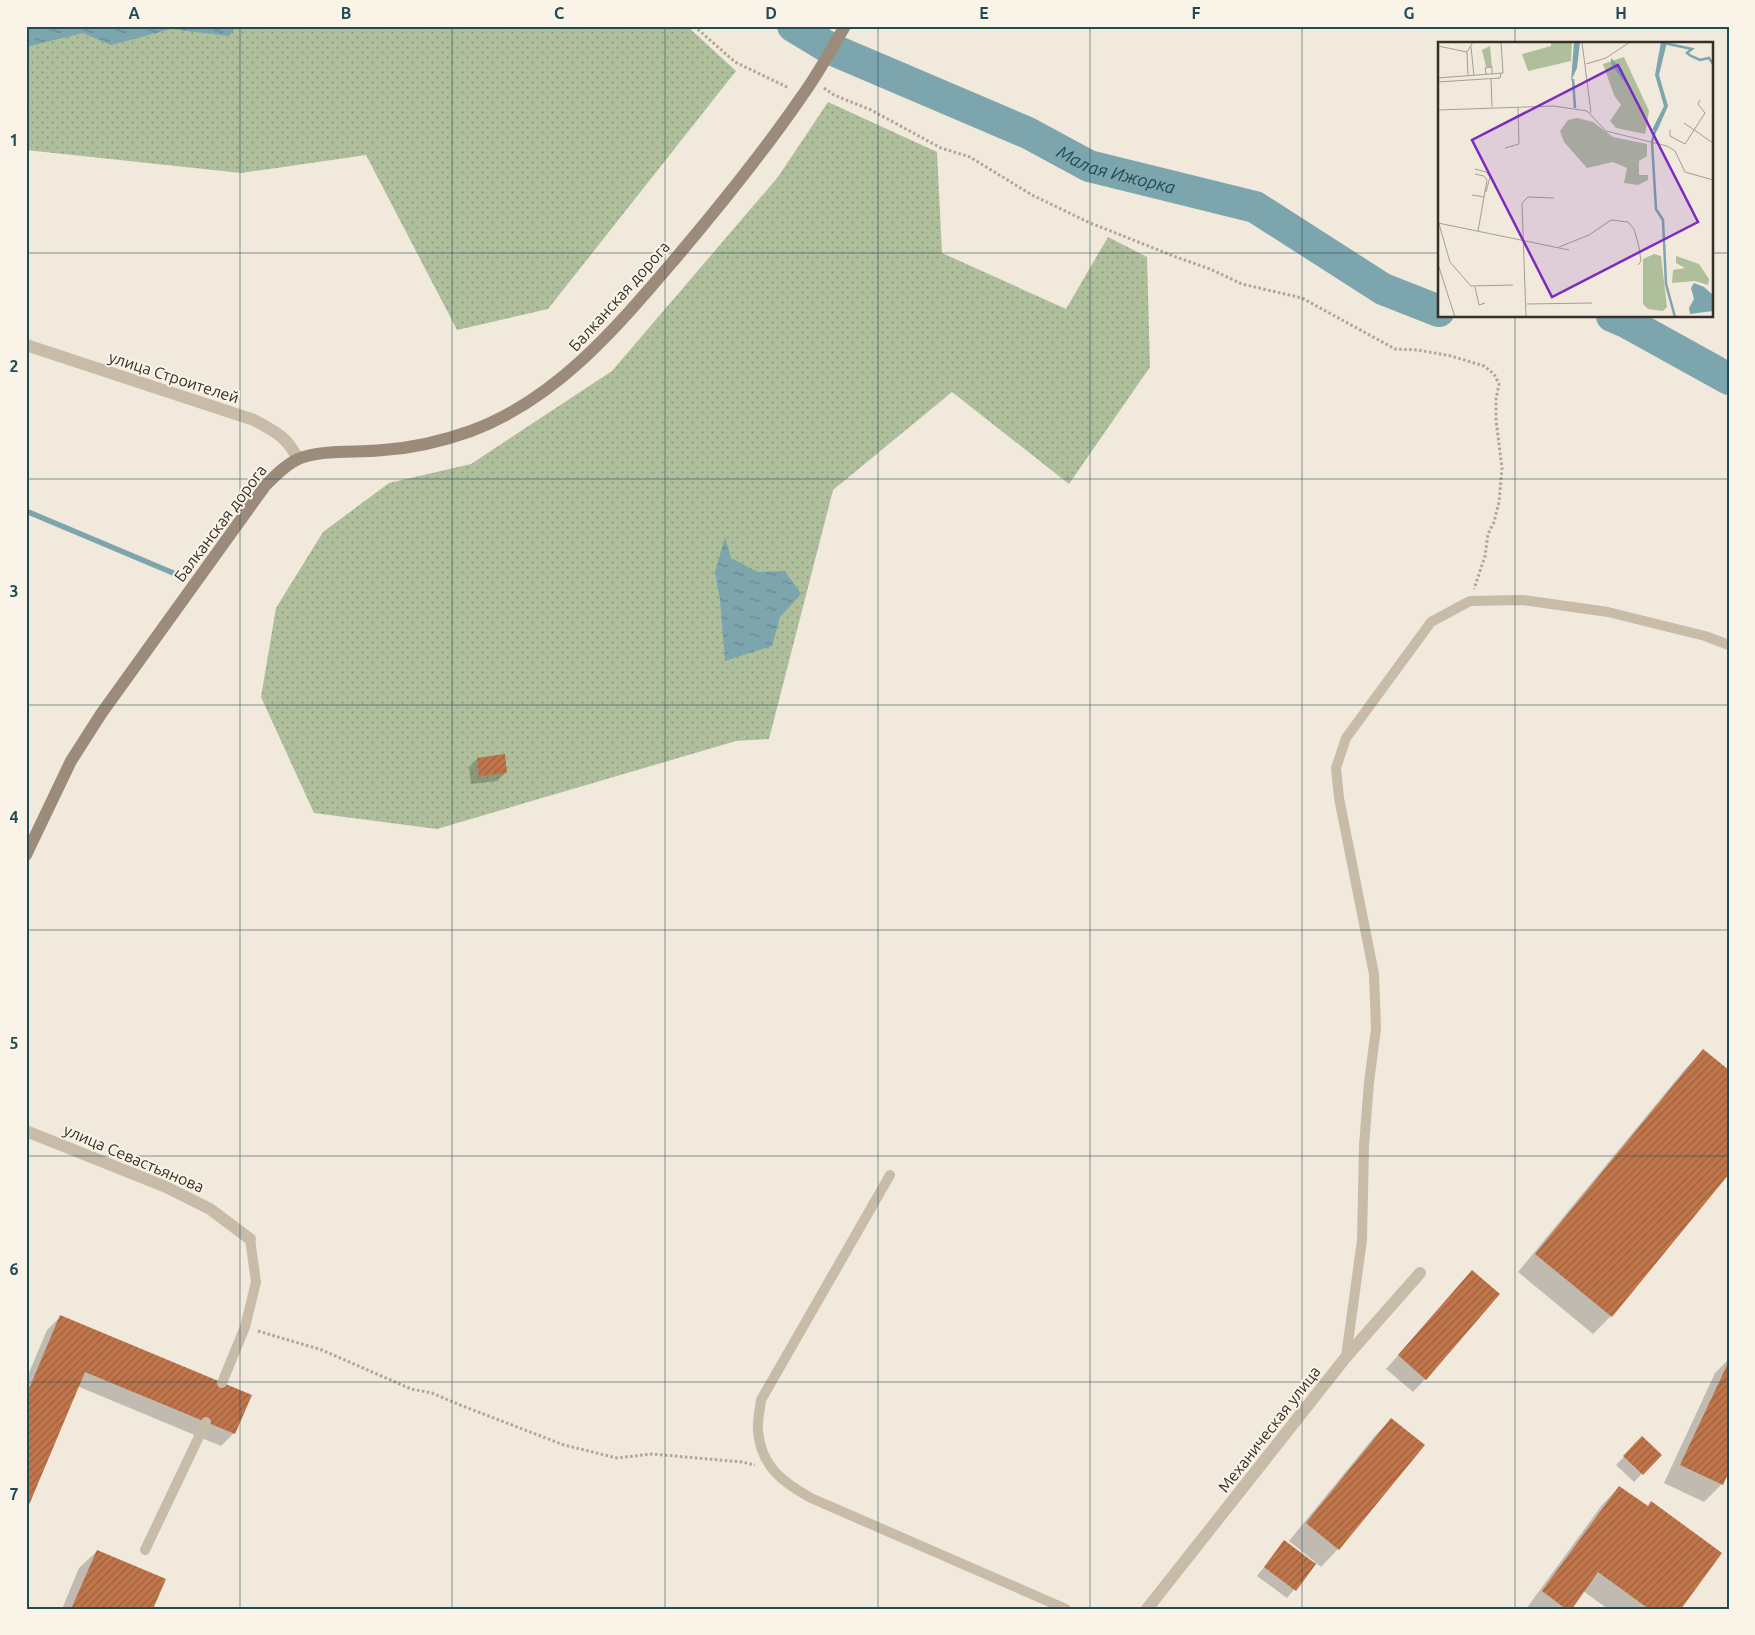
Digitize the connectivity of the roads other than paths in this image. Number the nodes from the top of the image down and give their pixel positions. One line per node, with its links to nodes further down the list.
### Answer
1 (845, 26): 3 (street, Балканская дорога)
2 (26, 344): 3 (street, улица Строителей)
3 (298, 459): 5 (street, Балканская дорога)
4 (1729, 645): 10 (lane)
5 (26, 854)
6 (26, 1131): 8 (street, улица Севастьянова)
7 (890, 1175): 14 (lane)
8 (250, 1239): 11 (lane)
9 (1420, 1273): 10 (street, Механическая улица)
10 (1346, 1357): 15 (street, Механическая улица)
11 (222, 1383)
12 (206, 1422): 13 (lane)
13 (144, 1550)
14 (1066, 1609)
15 (1147, 1609)

